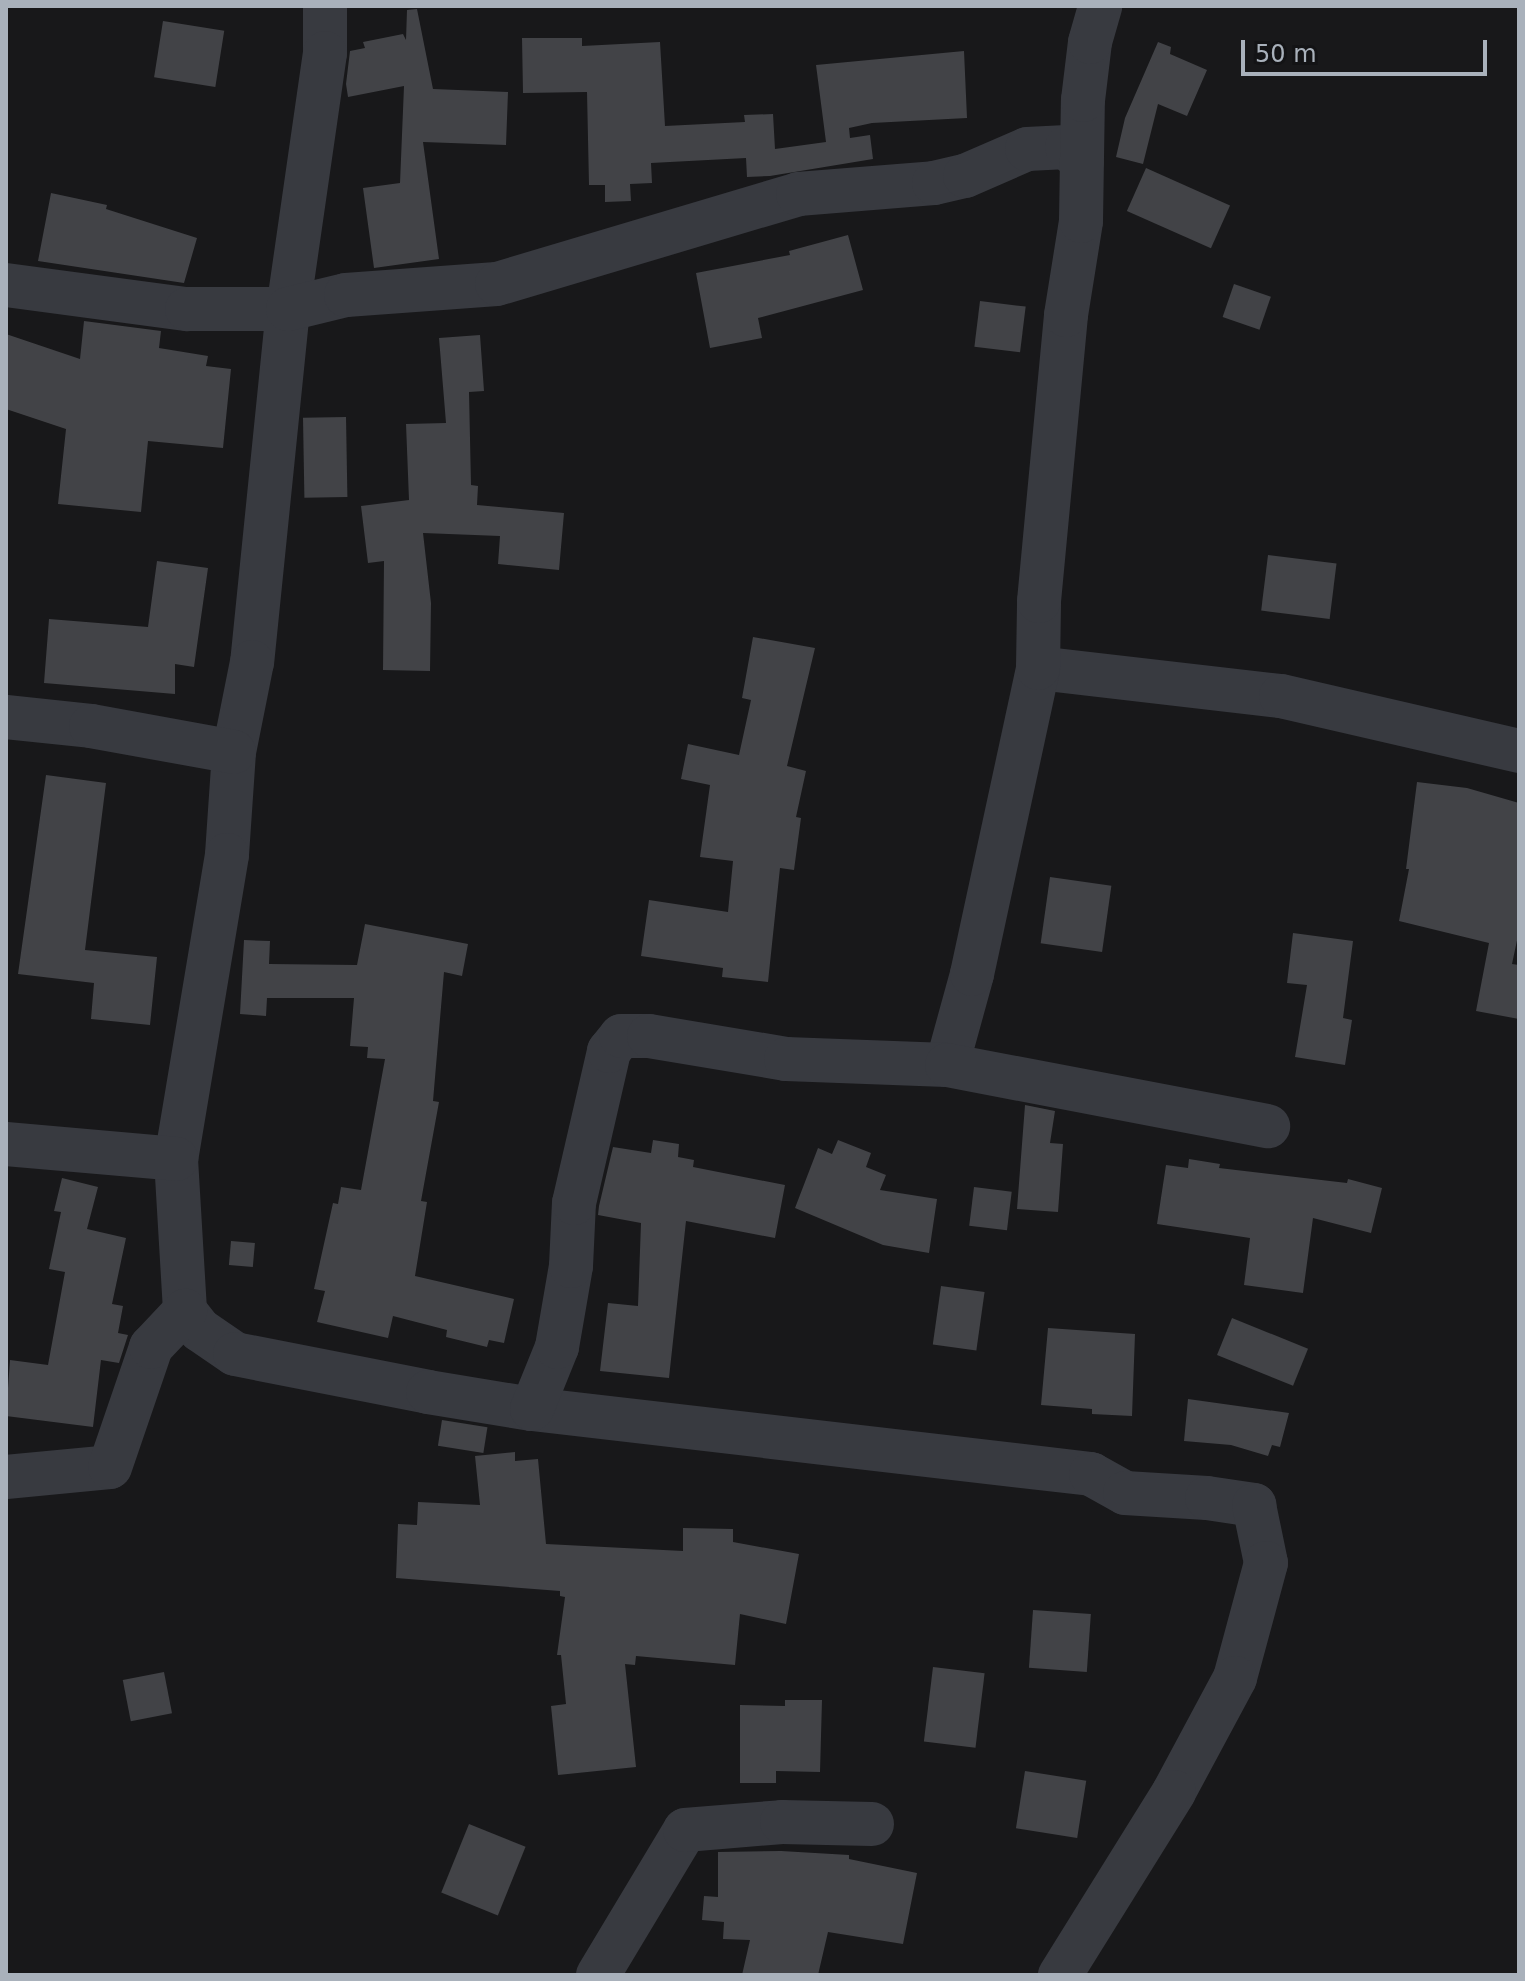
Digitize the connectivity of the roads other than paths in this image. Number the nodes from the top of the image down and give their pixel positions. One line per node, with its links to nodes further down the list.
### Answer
1 (325, 6): 5 (street)
2 (1100, 6): 3 (street)
3 (1082, 162): 5 (street); 6 (street)
4 (6, 285): 5 (street)
5 (288, 309): 9 (street)
6 (1038, 668): 8 (street); 10 (street)
7 (6, 717): 9 (street)
8 (1519, 751)
9 (234, 752): 13 (street)
10 (947, 1065): 11 (street); 15 (street)
11 (1268, 1126)
12 (6, 1144): 13 (street)
13 (176, 1159): 14 (street)
14 (185, 1311): 15 (street); 16 (street)
15 (532, 1409): 19 (street)
16 (6, 1477)
17 (872, 1824): 18 (street)
18 (598, 1975)
19 (1060, 1975)

